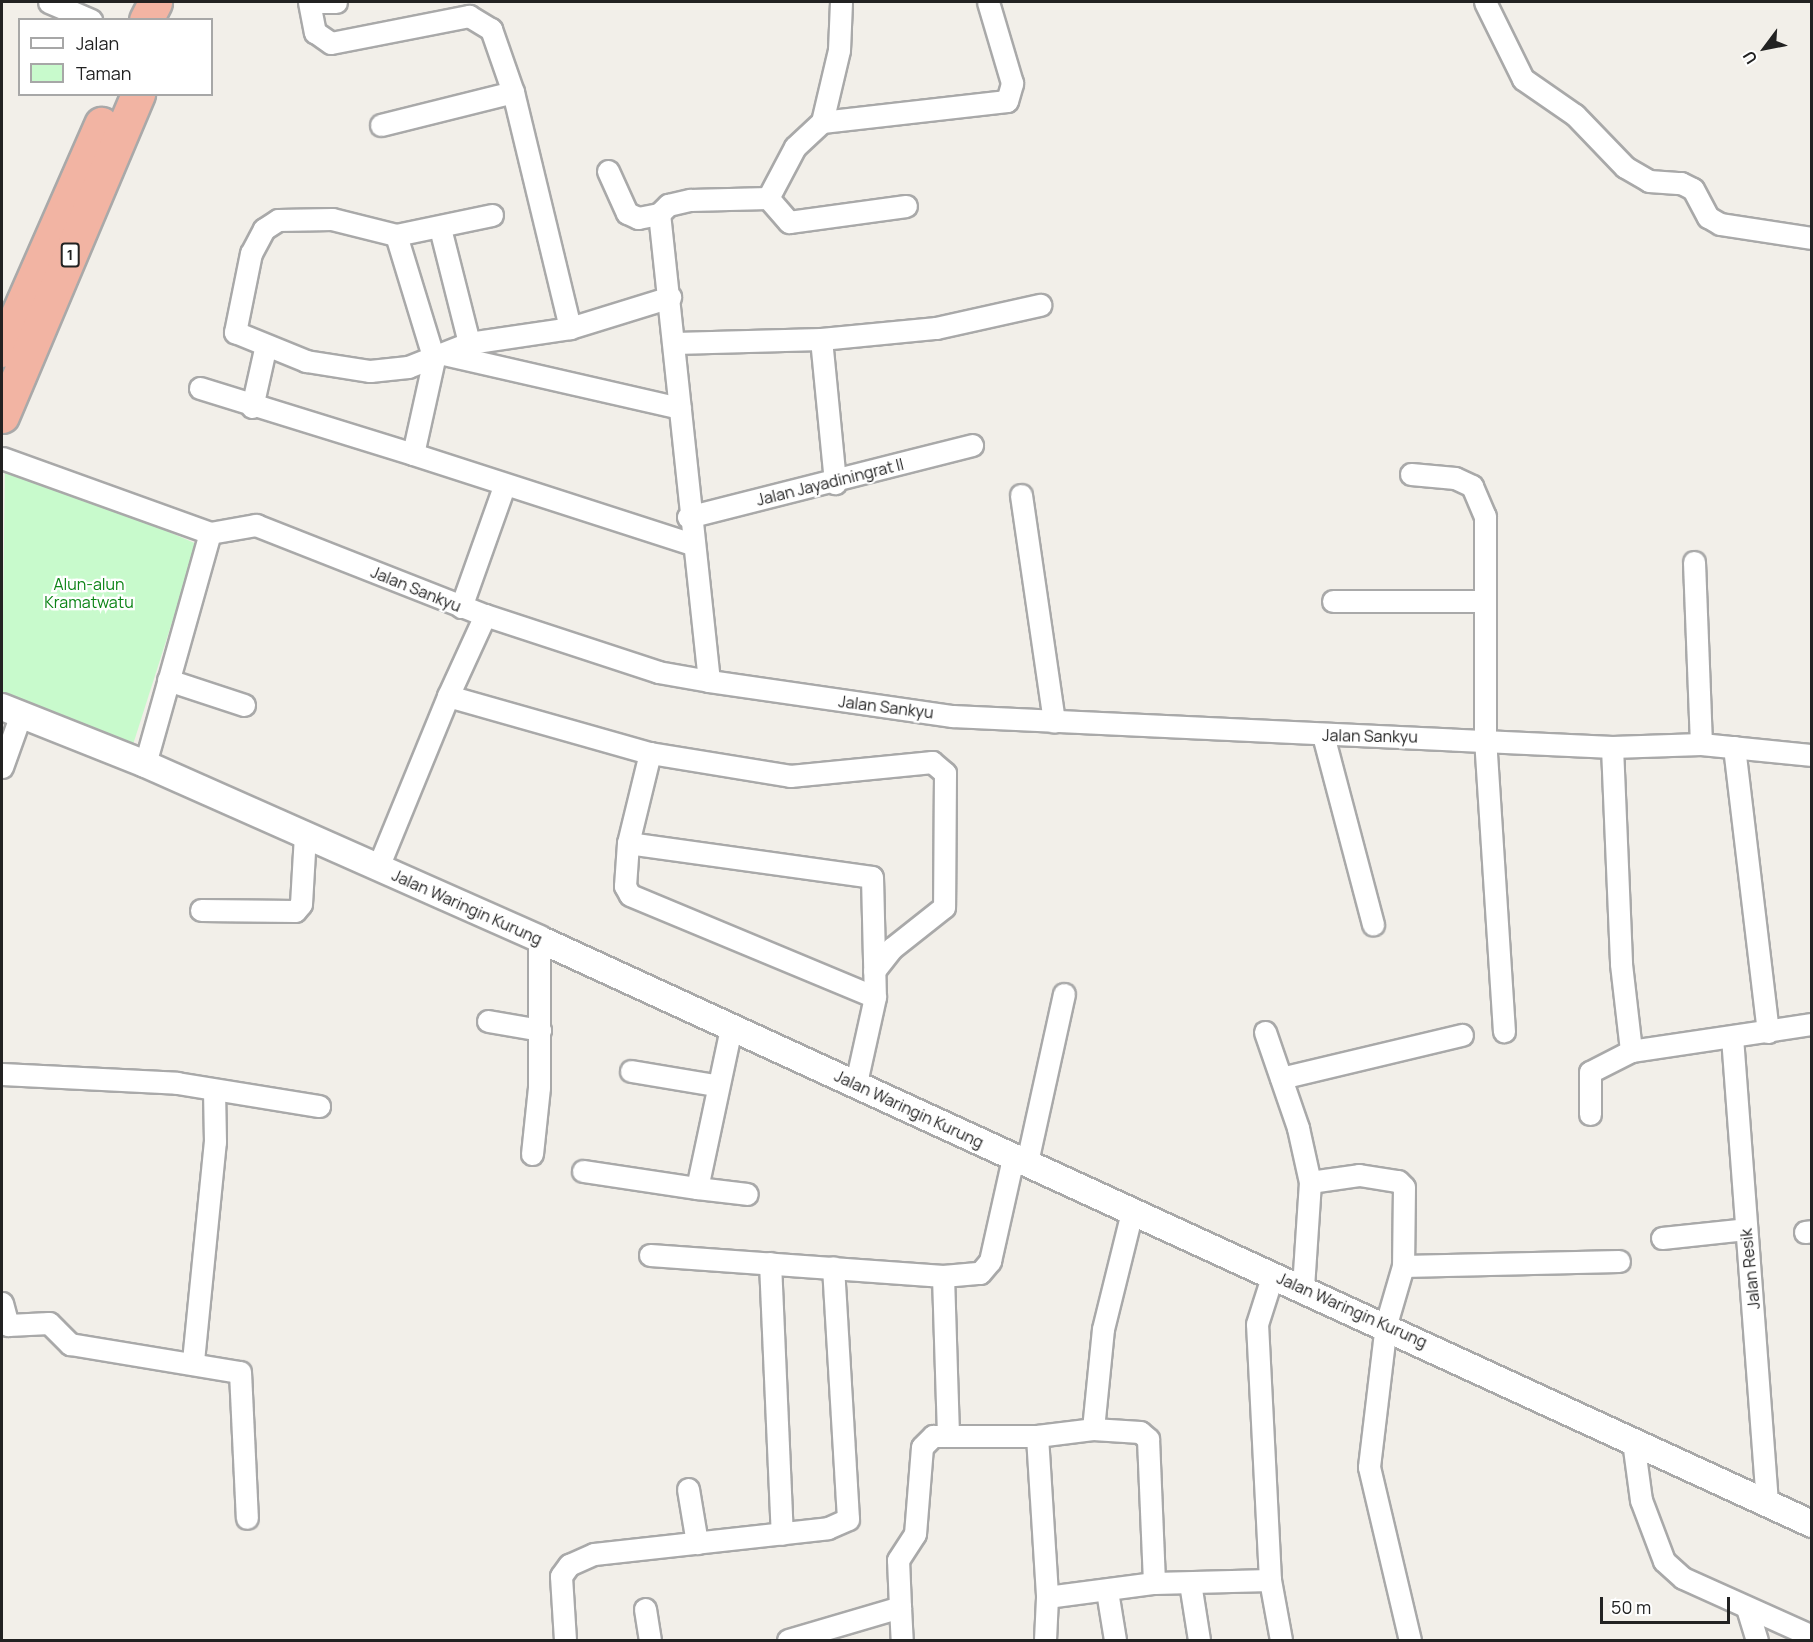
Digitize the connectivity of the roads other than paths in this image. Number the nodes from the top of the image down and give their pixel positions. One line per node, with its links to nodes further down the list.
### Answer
1 (50, 2): 9 (street)
2 (155, 2): 10 (highway)
3 (178, 2): 11 (highway)
4 (310, 2): 5 (street); 12 (street)
5 (336, 2)
6 (841, 2): 15 (street)
7 (988, 2): 15 (street)
8 (1485, 2): 24 (street)
9 (86, 18)
10 (147, 18)
11 (172, 18)
12 (513, 92): 16 (street); 27 (street)
13 (112, 96): 32 (highway, 1)
14 (137, 96): 37 (highway, 1)
15 (822, 122): 18 (street)
16 (381, 125)
17 (608, 171): 20 (street)
18 (768, 198): 19 (street); 20 (street)
19 (906, 206)
20 (659, 214): 25 (street)
21 (492, 215): 22 (street)
22 (440, 228): 23 (street); 29 (street)
23 (396, 235): 31 (street); 33 (street)
24 (1812, 238)
25 (670, 297): 27 (street); 30 (street)
26 (1040, 305): 28 (street)
27 (570, 328): 29 (street)
28 (821, 339): 30 (street); 42 (street)
29 (468, 343): 33 (street)
30 (675, 343): 36 (street)
31 (265, 349): 33 (street); 35 (street)
32 (2, 350)
33 (439, 357): 36 (street); 39 (street)
34 (200, 388): 35 (street)
35 (252, 407): 39 (street)
36 (680, 408): 45 (street)
37 (2, 416)
38 (972, 445): 42 (street, Jalan Jayadiningrat II)
39 (413, 454): 43 (street)
40 (2, 458): 46 (street, Jalan Sankyu)
41 (1411, 474): 50 (street)
42 (835, 483): 45 (street, Jalan Jayadiningrat II)
43 (504, 486): 47 (street); 51 (street)
44 (1022, 495): 58 (street)
45 (688, 517): 47 (street)
46 (210, 533): 51 (street, Jalan Sankyu); 53 (street)
47 (692, 544): 54 (street)
48 (1694, 562): 61 (street)
49 (1333, 601): 50 (street)
50 (1484, 601): 60 (street)
51 (461, 607): 52 (street, Jalan Sankyu)
52 (485, 615): 54 (street, Jalan Sankyu); 55 (street)
53 (168, 680): 56 (street); 66 (street)
54 (709, 681): 58 (street, Jalan Sankyu)
55 (448, 696): 64 (street); 70 (street)
56 (244, 705)
57 (11, 710): 66 (street, Jalan Waringin Kurung); 67 (street)
58 (1054, 722): 59 (street, Jalan Sankyu)
59 (1323, 735): 60 (street, Jalan Sankyu); 72 (street)
60 (1485, 738): 62 (street, Jalan Sankyu); 81 (street)
61 (1701, 744): 62 (street, Jalan Sankyu); 63 (street, Jalan Sankyu)
62 (1612, 747): 86 (street)
63 (1734, 747): 65 (street, Jalan Sankyu); 83 (street)
64 (650, 753): 69 (street); 74 (street)
65 (1812, 755)
66 (145, 764): 68 (street, Jalan Waringin Kurung)
67 (2, 767)
68 (305, 835): 70 (street, Jalan Waringin Kurung); 71 (street)
69 (628, 843): 74 (street); 76 (street)
70 (378, 867): 73 (street, Jalan Waringin Kurung)
71 (201, 910)
72 (1373, 924)
73 (539, 939): 79 (street, Jalan Waringin Kurung); 80 (street)
74 (874, 971): 76 (street)
75 (1064, 994): 96 (street)
76 (875, 997): 90 (street)
77 (488, 1021): 80 (street)
78 (1812, 1024): 83 (street)
79 (731, 1028): 90 (street, Jalan Waringin Kurung); 91 (street)
80 (540, 1030): 95 (street)
81 (1504, 1031)
82 (1265, 1032): 89 (street)
83 (1768, 1032): 85 (street)
84 (1462, 1035): 89 (street)
85 (1732, 1037): 86 (street); 102 (street, Jalan Resik)
86 (1631, 1051): 94 (street)
87 (631, 1071): 91 (street)
88 (2, 1074): 92 (street)
89 (1281, 1078): 98 (street)
90 (856, 1083): 96 (street, Jalan Waringin Kurung)
91 (715, 1085): 99 (street)
92 (214, 1090): 93 (street); 114 (street)
93 (319, 1106)
94 (1590, 1114)
95 (532, 1154)
96 (1020, 1160): 101 (street, Jalan Waringin Kurung); 110 (street)
97 (583, 1171): 99 (street)
98 (1310, 1182): 107 (street); 111 (street)
99 (697, 1188): 100 (street)
100 (747, 1194)
101 (1132, 1212): 109 (street, Jalan Waringin Kurung); 115 (street)
102 (1746, 1229): 103 (street); 120 (street, Jalan Resik)
103 (1662, 1238)
104 (650, 1255): 106 (street)
105 (1619, 1261): 107 (street)
106 (770, 1263): 108 (street); 123 (street)
107 (1403, 1266): 113 (street)
108 (833, 1268): 110 (street); 123 (street)
109 (1273, 1274): 111 (street, Jalan Waringin Kurung); 125 (street)
110 (943, 1276): 116 (street)
111 (1303, 1287): 113 (street, Jalan Waringin Kurung)
112 (2, 1303): 114 (street)
113 (1386, 1324): 118 (street, Jalan Waringin Kurung); 143 (street)
114 (193, 1361): 121 (street)
115 (1093, 1429): 117 (street); 126 (street)
116 (948, 1436): 117 (street); 130 (street)
117 (1037, 1436): 129 (street)
118 (1633, 1441): 120 (street, Jalan Waringin Kurung); 131 (street)
119 (688, 1489): 124 (street)
120 (1767, 1502): 122 (street, Jalan Waringin Kurung)
121 (247, 1518)
122 (1812, 1524)
123 (782, 1534): 124 (street)
124 (697, 1543): 135 (street)
125 (1270, 1580): 127 (street); 142 (street)
126 (1154, 1583): 127 (street); 128 (street)
127 (1190, 1583): 141 (street)
128 (1107, 1591): 129 (street); 140 (street)
129 (1047, 1597): 139 (street)
130 (900, 1607): 137 (street); 138 (street)
131 (1747, 1608): 133 (street); 144 (street)
132 (645, 1609): 136 (street)
133 (1787, 1634): 134 (street)
134 (1812, 1636)
135 (565, 1641)
136 (650, 1641)
137 (788, 1641)
138 (902, 1641)
139 (1045, 1641)
140 (1115, 1641)
141 (1199, 1641)
142 (1281, 1641)
143 (1410, 1641)
144 (1757, 1641)

